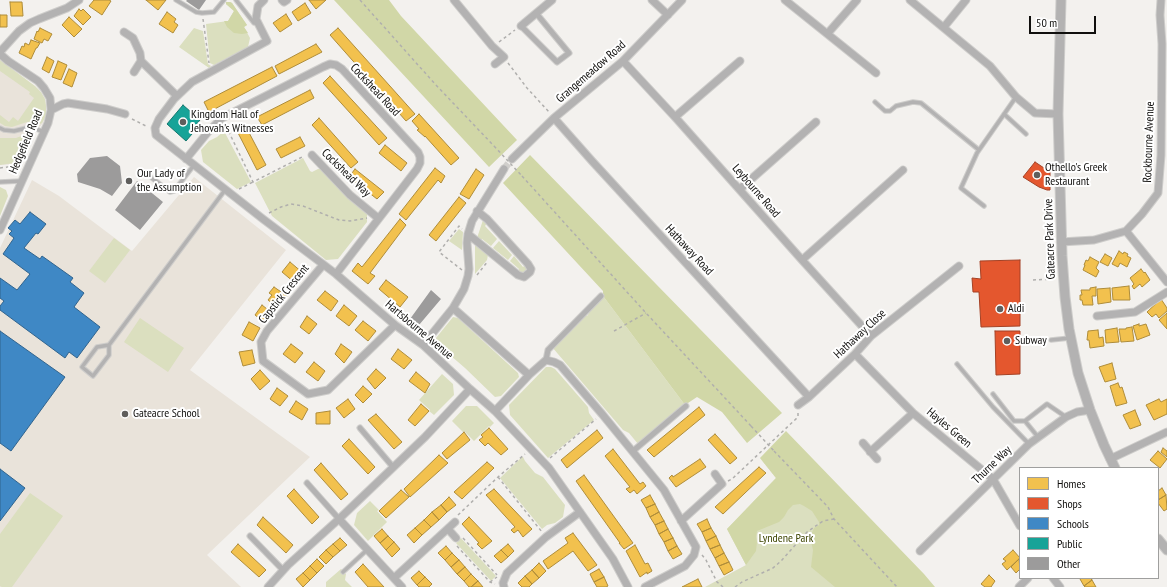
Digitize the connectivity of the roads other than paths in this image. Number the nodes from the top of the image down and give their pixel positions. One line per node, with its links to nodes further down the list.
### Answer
1 (79, 0): 26 (street)
2 (176, 0): 3 (lane)
3 (224, 0)
4 (236, 0): 20 (lane)
5 (264, 0): 20 (street)
6 (282, 0): 7 (street)
7 (287, 0)
8 (454, 0): 30 (street)
9 (552, 0): 18 (street)
10 (652, 0): 19 (street)
11 (682, 0): 19 (street, Grangemeadow Road)
12 (785, 0): 24 (street)
13 (857, 0): 24 (street)
14 (910, 0): 22 (street)
15 (966, 0): 22 (street)
16 (1061, 0): 39 (street, Gateacre Park Drive)
17 (1161, 0): 25 (street, Rockbourne Avenue)
18 (536, 14): 21 (street); 21 (street)
19 (668, 15): 27 (street, Grangemeadow Road)
20 (258, 23): 33 (street)
21 (521, 26)
22 (944, 27): 34 (street)
23 (124, 32): 29 (street)
24 (828, 33): 32 (street)
25 (1164, 44): 47 (street, Rockbourne Avenue)
26 (0, 53): 36 (street)
27 (623, 61): 40 (street, Leybourne Road); 41 (street, Grangemeadow Road)
28 (740, 61): 40 (street)
29 (142, 62): 31 (street); 33 (street)
30 (496, 64)
31 (134, 72)
32 (876, 73)
33 (177, 96): 49 (street, Hartsbourne Avenue)
34 (1016, 97): 38 (lane); 39 (street)
35 (874, 102): 46 (lane)
36 (51, 110): 37 (street, Hedgefield Road); 44 (street, Hedgefield Road)
37 (125, 114)
38 (1004, 114): 45 (lane); 46 (lane)
39 (1058, 114): 65 (street, Gateacre Park Drive)
40 (675, 117): 57 (street, Leybourne Road)
41 (554, 118): 50 (street, Grangemeadow Road); 87 (street, Hathaway Road)
42 (816, 122): 57 (street)
43 (0, 128): 44 (lane)
44 (44, 132): 55 (street, Hedgefield Road)
45 (1026, 134)
46 (979, 150): 59 (lane)
47 (1164, 155): 63 (street, Rockbourne Avenue)
48 (312, 156): 61 (street, Cockshead Way)
49 (186, 159): 51 (street, Hartsbourne Avenue); 61 (street, Cockshead Road)
50 (512, 159)
51 (194, 165): 54 (lane); 58 (street, Hartsbourne Avenue)
52 (504, 169): 60 (street)
53 (903, 170): 66 (street)
54 (152, 178)
55 (22, 181): 56 (lane); 62 (street, Hedgefield Road)
56 (0, 182)
57 (740, 189): 66 (street, Leybourne Road)
58 (225, 190): 67 (street, Hartsbourne Avenue); 79 (lane)
59 (984, 206)
60 (477, 211): 64 (street); 64 (street)
61 (378, 218): 69 (street, Cockshead Road)
62 (0, 230)
63 (1126, 231): 65 (street); 70 (street)
64 (468, 234): 73 (street)
65 (1062, 242): 77 (street, Gateacre Park Drive)
66 (802, 260): 76 (street, Leybourne Road)
67 (323, 265): 69 (street, Hartsbourne Avenue); 75 (street, Capstick Crescent)
68 (959, 266): 76 (street, Hathaway Close)
69 (336, 274): 75 (street, Hartsbourne Avenue)
70 (1167, 282)
71 (1167, 292): 74 (street)
72 (600, 296): 82 (street)
73 (452, 308): 80 (street); 84 (street)
74 (1097, 316)
75 (395, 324): 80 (street, Hartsbourne Avenue)
76 (871, 336): 81 (street, Hathaway Close)
77 (1071, 338): 78 (lane); 91 (street, Gateacre Park Drive)
78 (1051, 340)
79 (108, 345): 79 (lane)
80 (423, 345): 85 (street, Hartsbourne Avenue)
81 (855, 354): 87 (street, Hathaway Close); 92 (street, Hayles Green)
82 (546, 360): 84 (street); 100 (street)
83 (957, 364): 99 (lane)
84 (529, 376): 90 (street)
85 (470, 389): 90 (street, Hartsbourne Avenue); 104 (street)
86 (993, 394): 94 (lane)
87 (809, 397): 89 (street, Hathaway Close)
88 (686, 406): 100 (street)
89 (798, 406)
90 (494, 410): 109 (street, Hartsbourne Avenue)
91 (1090, 410): 93 (street, Thurne Way); 103 (street, Gateacre Park Drive)
92 (913, 413): 101 (street); 107 (street, Hayles Green)
93 (1066, 417): 94 (lane); 97 (street, Thurne Way)
94 (1025, 421): 97 (lane)
95 (360, 428): 104 (street)
96 (1167, 432): 103 (street)
97 (1038, 437): 99 (street, Thurne Way)
98 (863, 444): 101 (street)
99 (1029, 444): 107 (street, Thurne Way)
100 (632, 451): 111 (street)
101 (870, 452): 102 (street)
102 (877, 459)
103 (1110, 459): 105 (street, Gateacre Park Drive)
104 (393, 467): 110 (street)
105 (1114, 467)
106 (714, 474): 111 (street)
107 (993, 479): 113 (street, Hayles Green); 120 (street, Thurne Way)
108 (307, 483): 110 (street)
109 (580, 512): 128 (street); 129 (street, Hartsbourne Avenue)
110 (339, 519): 118 (street); 121 (street)
111 (681, 521): 130 (street)
112 (455, 522): 114 (street)
113 (1019, 524)
114 (448, 529): 116 (street); 123 (street)
115 (250, 536): 121 (street)
116 (457, 539)
117 (1159, 540): 119 (street)
118 (368, 549): 122 (lane); 123 (street)
119 (1167, 550)
120 (920, 551)
121 (283, 570): 126 (street)
122 (343, 572)
123 (394, 578): 127 (street)
124 (1027, 579): 131 (street)
125 (1054, 579): 132 (street)
126 (268, 587)
127 (402, 587)
128 (504, 587)
129 (628, 587)
130 (645, 587)
131 (1019, 587)
132 (1060, 587)

